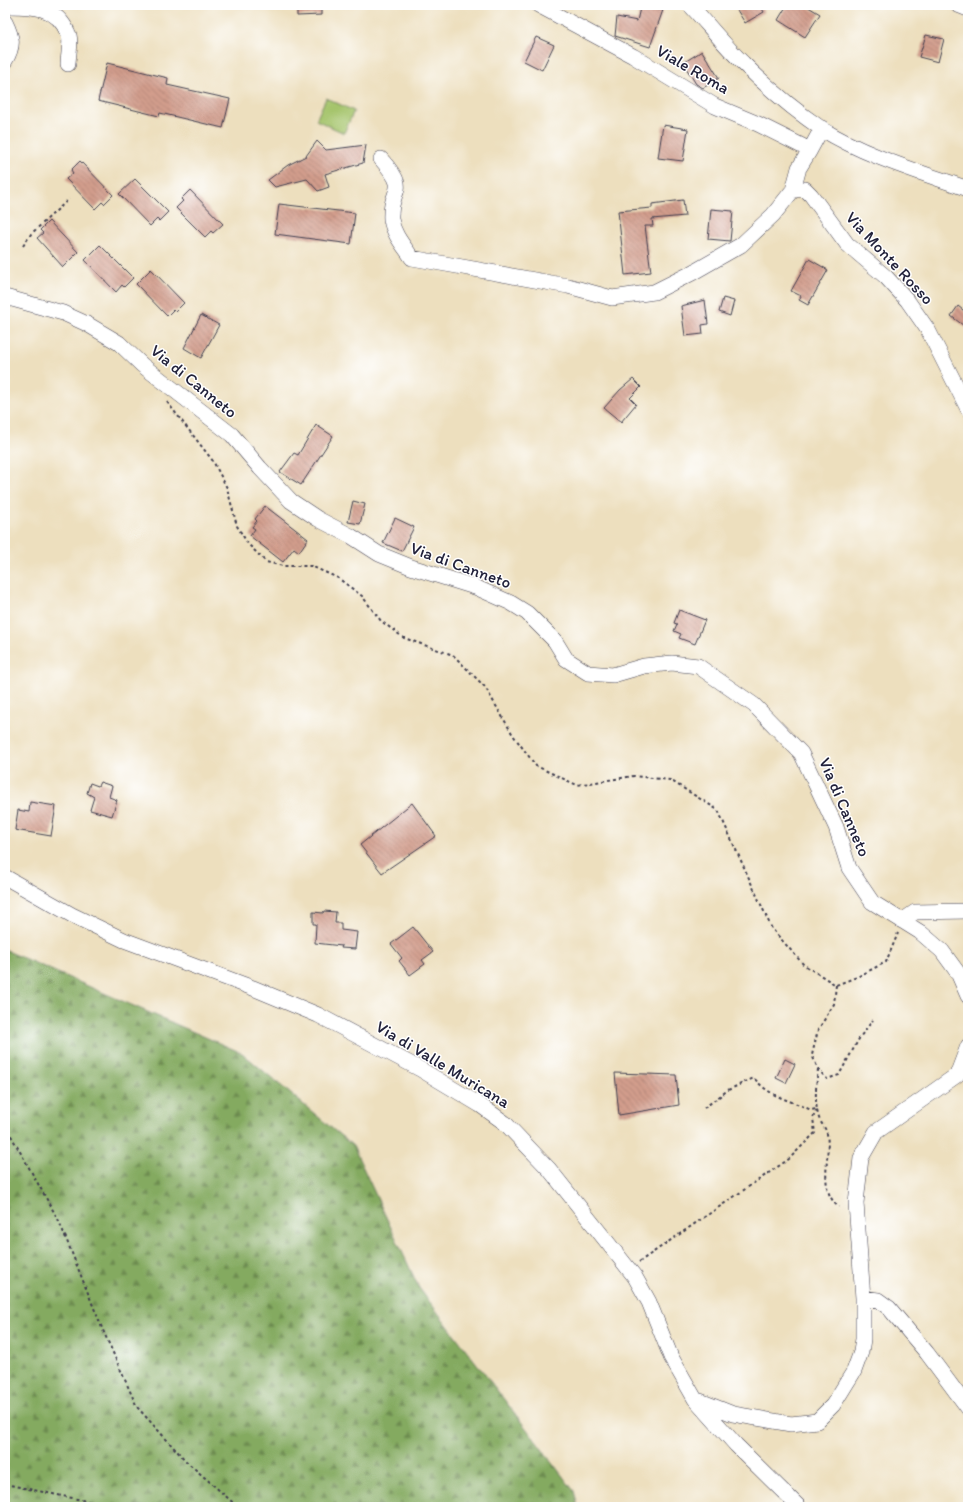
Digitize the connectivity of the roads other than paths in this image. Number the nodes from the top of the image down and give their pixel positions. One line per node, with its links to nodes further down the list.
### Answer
1 (538, 5): 10 (street, Viale Roma)
2 (690, 5): 9 (street)
3 (958, 5): 5 (street)
4 (5, 6): 8 (street)
5 (968, 9)
6 (5, 22): 7 (street)
7 (5, 61)
8 (68, 64)
9 (822, 128): 10 (street); 12 (street)
10 (810, 150): 13 (street)
11 (382, 159): 13 (street)
12 (968, 188)
13 (793, 190): 15 (street, Via Monte Rosso)
14 (5, 297): 18 (street, Via di Canneto)
15 (968, 409)
16 (5, 877): 22 (street, Via di Valle Muricana)
17 (968, 911): 18 (street)
18 (902, 921): 19 (street, Via di Canneto)
19 (968, 996)
20 (968, 1046): 21 (street)
21 (863, 1298): 22 (street); 23 (street)
22 (695, 1399): 24 (street, Via di Valle Muricana)
23 (968, 1408)
24 (799, 1507)

